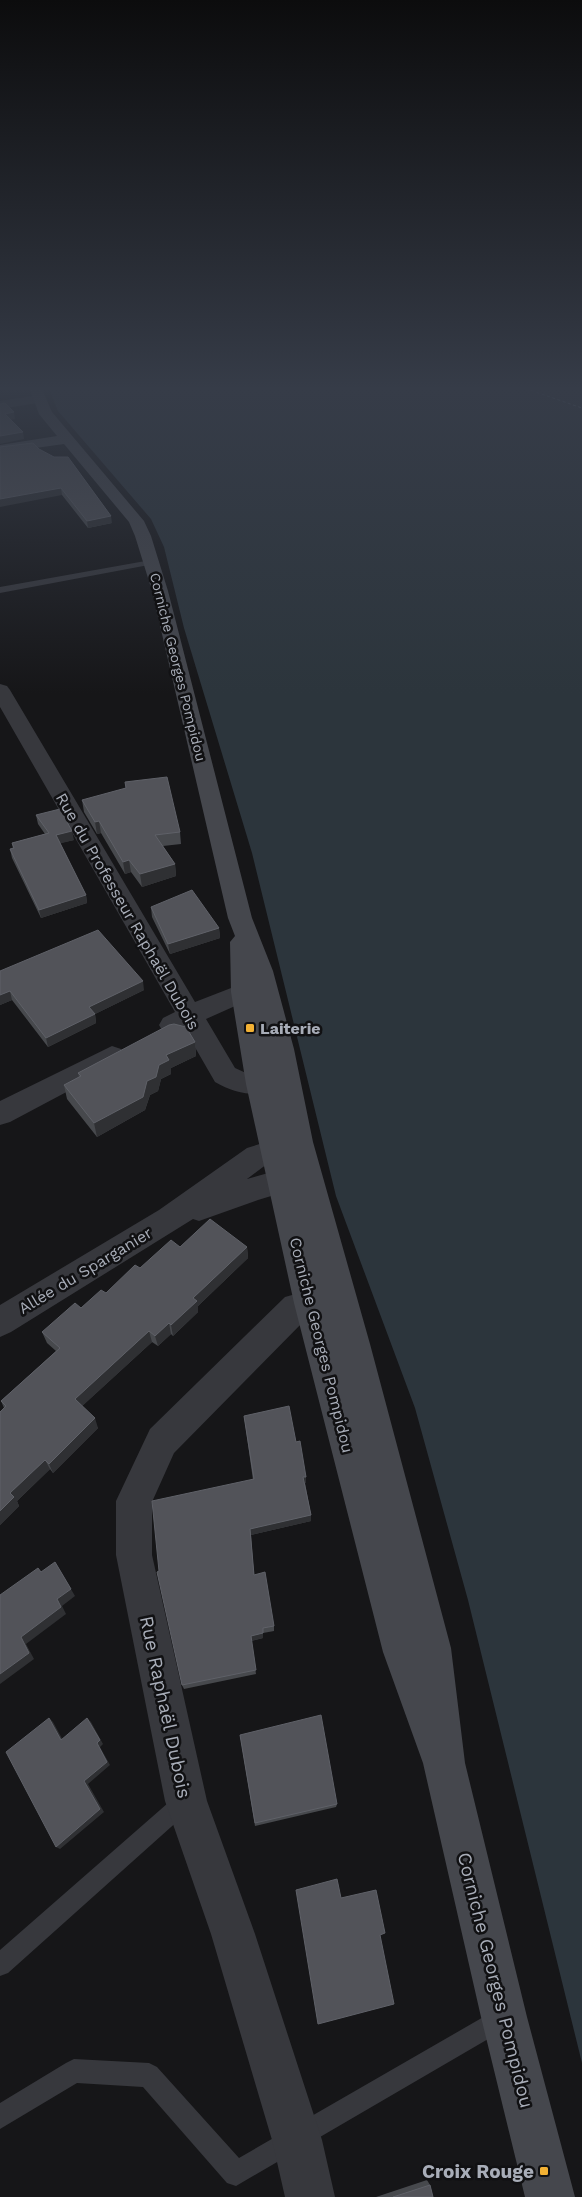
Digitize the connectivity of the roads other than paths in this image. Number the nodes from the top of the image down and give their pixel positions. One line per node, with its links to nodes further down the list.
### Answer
1 (110, 490): 2 (main road, Corniche Georges Pompidou)
2 (151, 562): 3 (lane); 5 (main road, Corniche Georges Pompidou)
3 (0, 590)
4 (0, 690): 7 (street, Rue du Professeur Raphaël Dubois)
5 (240, 918): 6 (main road, Corniche Georges Pompidou); 8 (main road, Corniche Georges Pompidou)
6 (244, 992): 7 (street); 8 (main road, Corniche Georges Pompidou)
7 (189, 1016): 8 (street, Rue du Professeur Raphaël Dubois); 9 (street)
8 (274, 1082): 10 (main road, Corniche Georges Pompidou)
9 (0, 1114)
10 (287, 1146): 11 (main road, Corniche Georges Pompidou); 12 (street, Allée du Sparganier)
11 (294, 1178): 12 (street, Allée du Sparganier); 13 (main road, Corniche Georges Pompidou)
12 (170, 1219): 14 (street, Allée du Sparganier)
13 (325, 1300): 15 (street, Rue Raphaël Dubois); 17 (main road, Corniche Georges Pompidou)
14 (0, 1322)
15 (186, 1801): 16 (lane); 19 (street, Rue Raphaël Dubois)
16 (0, 1965)
17 (504, 2017): 19 (lane); 21 (main road, Corniche Georges Pompidou)
18 (0, 2117): 19 (lane)
19 (297, 2140): 20 (street, Rue Raphaël Dubois)
20 (310, 2197)
21 (550, 2197)

